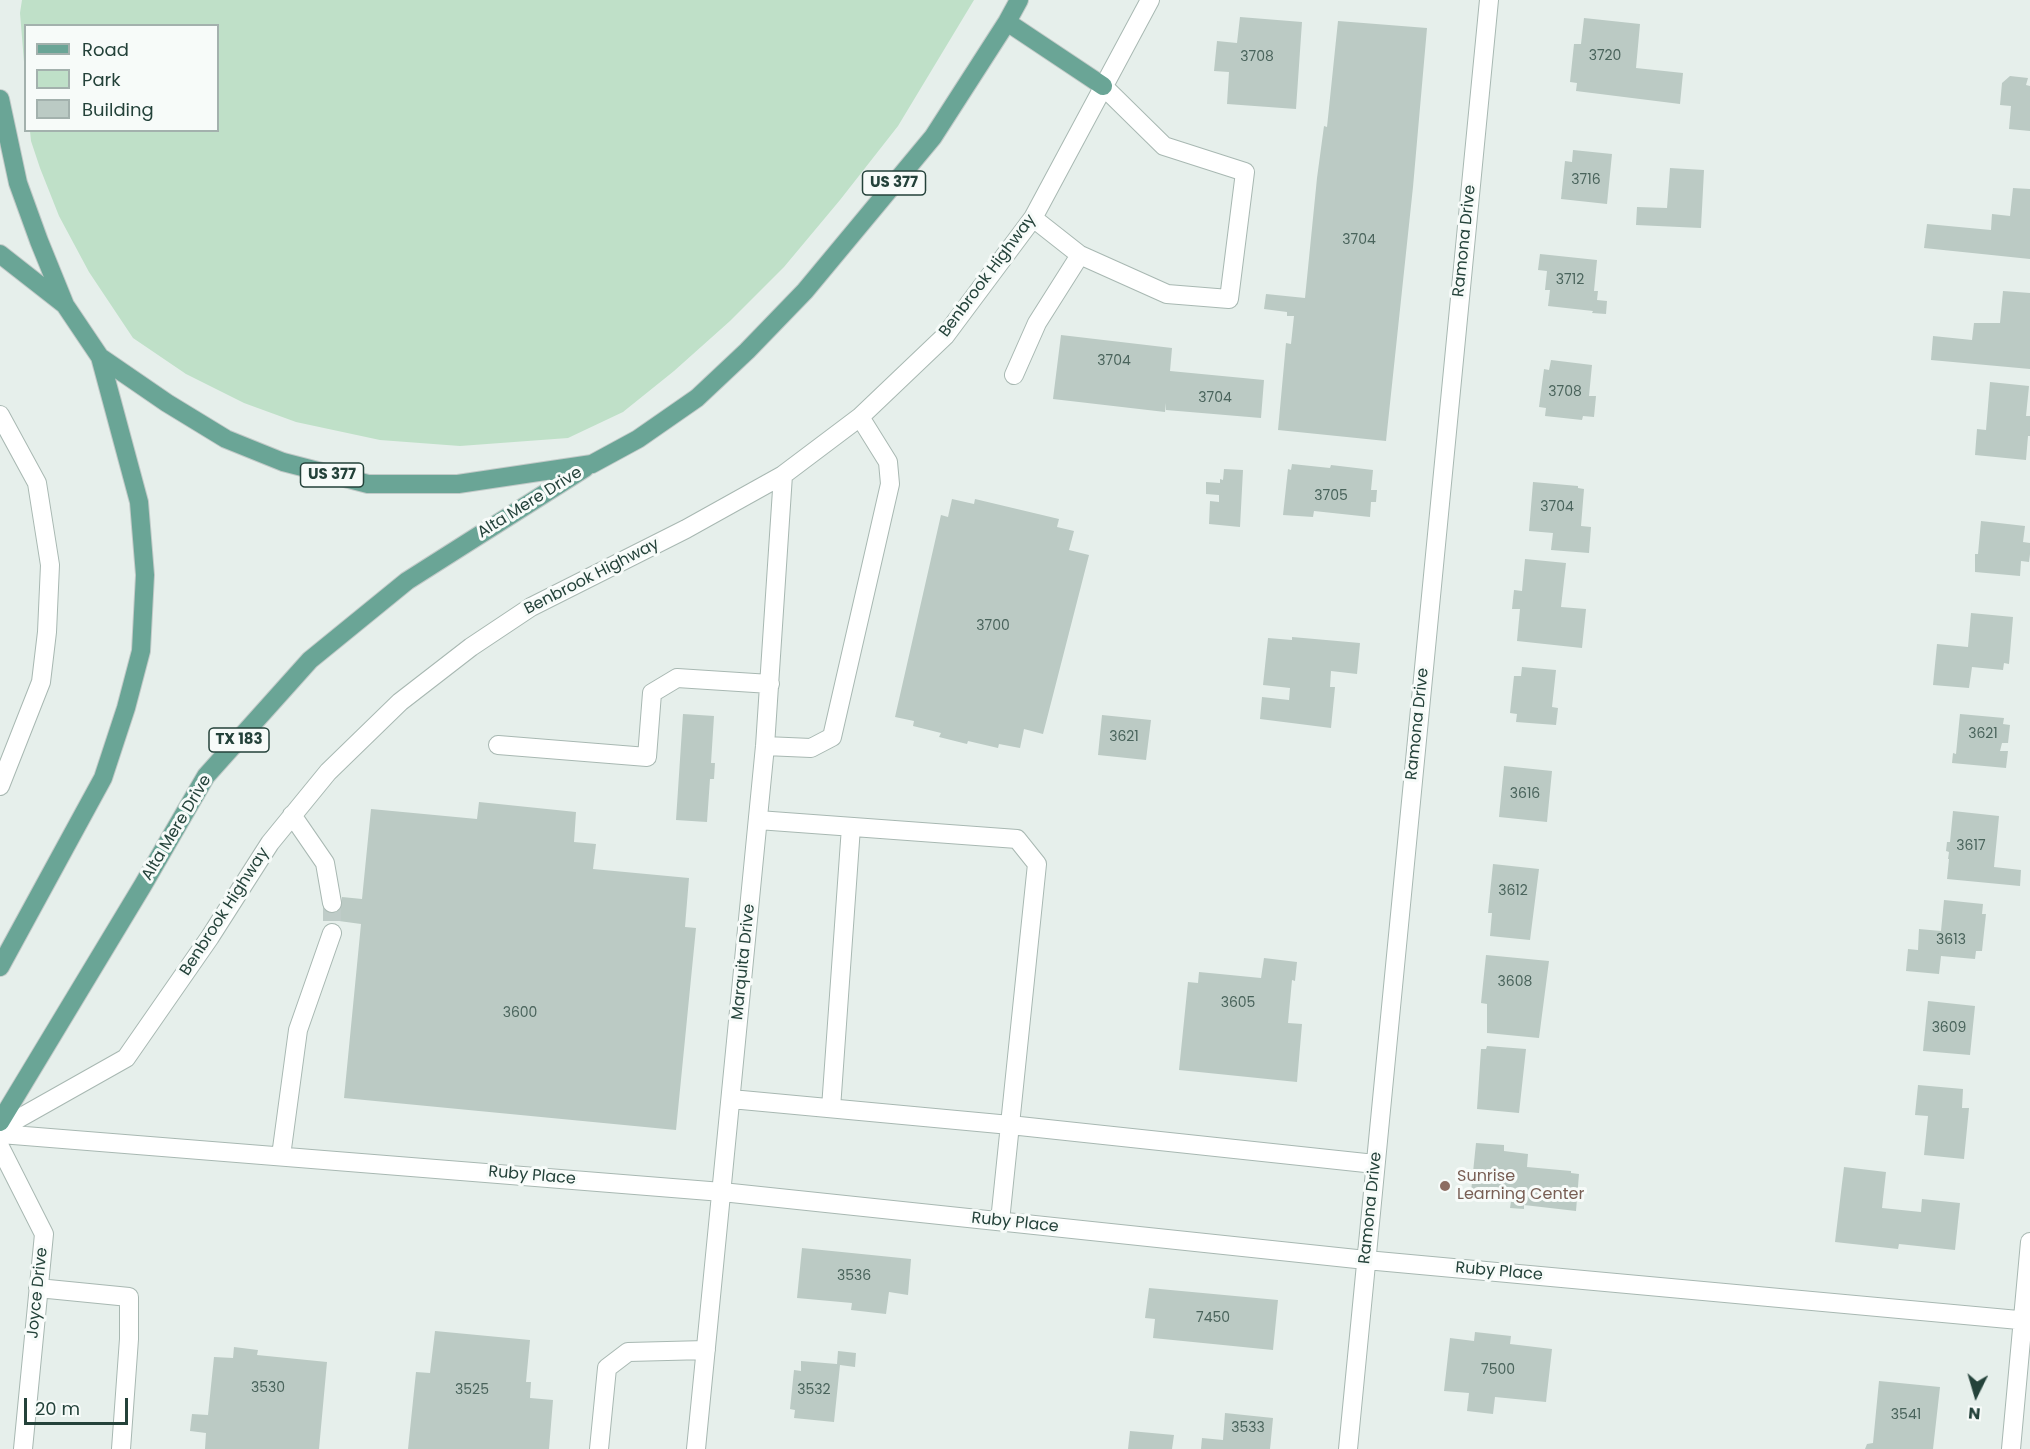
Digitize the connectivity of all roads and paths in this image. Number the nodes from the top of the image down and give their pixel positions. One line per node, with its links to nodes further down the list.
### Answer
1 (1019, 0): 4 (main road, US 377)
2 (1150, 0): 5 (street, Benbrook Highway)
3 (1489, 0): 34 (street, Ramona Drive)
4 (1007, 22): 5 (main road); 15 (main road, US 377)
5 (1103, 86): 7 (street, Benbrook Highway); 9 (street)
6 (0, 99): 10 (main road)
7 (1033, 218): 9 (street); 14 (street, Benbrook Highway)
8 (0, 254): 10 (main road, US 377)
9 (1080, 255): 12 (street)
10 (65, 305): 11 (main road, US 377)
11 (100, 357): 15 (main road, US 377); 26 (main road)
12 (1014, 375)
13 (0, 415): 20 (street)
14 (860, 417): 16 (street, Benbrook Highway); 19 (street)
15 (592, 464): 29 (main road, Alta Mere Drive / TX 183)
16 (783, 475): 17 (street, Marquita Drive); 21 (street, Benbrook Highway)
17 (770, 684): 18 (street); 19 (street, Marquita Drive)
18 (498, 746)
19 (765, 746): 22 (street, Marquita Drive)
20 (0, 786)
21 (292, 815): 24 (street); 31 (street, Benbrook Highway)
22 (758, 820): 23 (street); 27 (street, Marquita Drive)
23 (850, 827): 28 (street); 30 (street)
24 (332, 903)
25 (332, 933): 33 (street)
26 (0, 967)
27 (731, 1099): 28 (street); 35 (street, Marquita Drive)
28 (831, 1108): 30 (street)
29 (0, 1122)
30 (1010, 1125): 34 (street); 36 (street)
31 (0, 1132): 33 (street, Ruby Place)
32 (0, 1147): 39 (street, Joyce Drive)
33 (281, 1156): 35 (street, Ruby Place)
34 (1375, 1164): 38 (street, Ramona Drive)
35 (722, 1192): 36 (street, Ruby Place); 41 (street, Marquita Drive)
36 (1000, 1221): 38 (street, Ruby Place)
37 (2030, 1242): 40 (street)
38 (1366, 1260): 40 (street, Ruby Place); 46 (street, Ramona Drive)
39 (38, 1288): 42 (street, Joyce Drive); 43 (street)
40 (2026, 1321): 47 (street)
41 (706, 1350): 44 (street); 45 (street, Marquita Drive)
42 (23, 1449)
43 (121, 1449)
44 (600, 1449)
45 (696, 1449)
46 (1348, 1449)
47 (2011, 1449)

